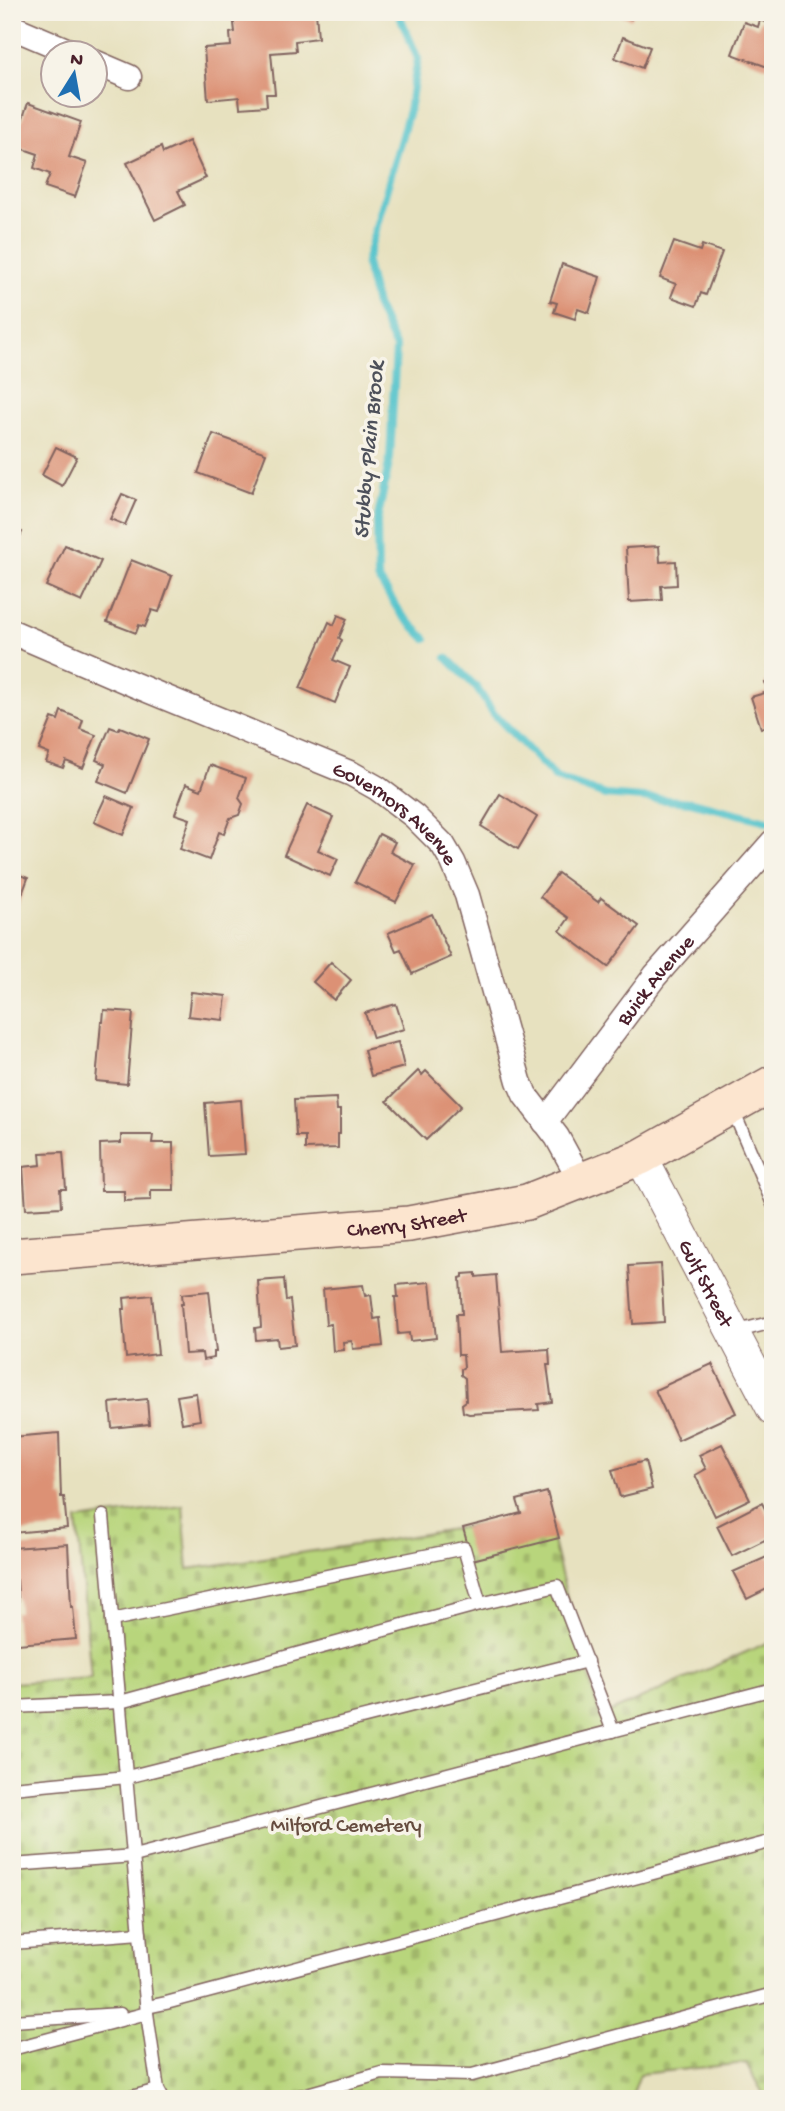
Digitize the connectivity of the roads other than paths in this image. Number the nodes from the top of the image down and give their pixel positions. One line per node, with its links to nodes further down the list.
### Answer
1 (12, 27): 2 (street)
2 (38, 38)
3 (108, 68): 4 (street)
4 (129, 77)
5 (12, 632): 9 (street, Governors Avenue)
6 (773, 842): 9 (street, Buick Avenue)
7 (773, 1083): 8 (main road, Cherry Street)
8 (731, 1107): 10 (main road, Cherry Street); 12 (lane)
9 (545, 1122): 11 (street, Governors Avenue)
10 (641, 1157): 11 (main road, Cherry Street); 15 (street, Gulf Street)
11 (582, 1181): 13 (main road, Cherry Street)
12 (773, 1204)
13 (12, 1256)
14 (773, 1322): 15 (lane)
15 (734, 1332): 16 (street, Gulf Street)
16 (773, 1409)
17 (103, 1516): 19 (lane)
18 (480, 1604): 19 (lane); 20 (lane); 22 (lane)
19 (113, 1620): 22 (lane)
20 (586, 1661): 24 (lane); 25 (lane)
21 (773, 1689): 24 (lane)
22 (120, 1702): 23 (lane); 25 (lane)
23 (12, 1707)
24 (613, 1731): 28 (lane)
25 (127, 1777): 26 (lane); 28 (lane)
26 (12, 1788)
27 (773, 1841): 33 (lane)
28 (134, 1856): 29 (lane); 30 (lane)
29 (12, 1865)
30 (140, 1933): 31 (lane); 33 (lane)
31 (12, 1943)
32 (773, 1994): 38 (lane)
33 (147, 2010): 34 (lane); 35 (lane); 36 (lane)
34 (12, 2021)
35 (12, 2049)
36 (160, 2095): 37 (lane)
37 (124, 2099)
38 (289, 2099)

